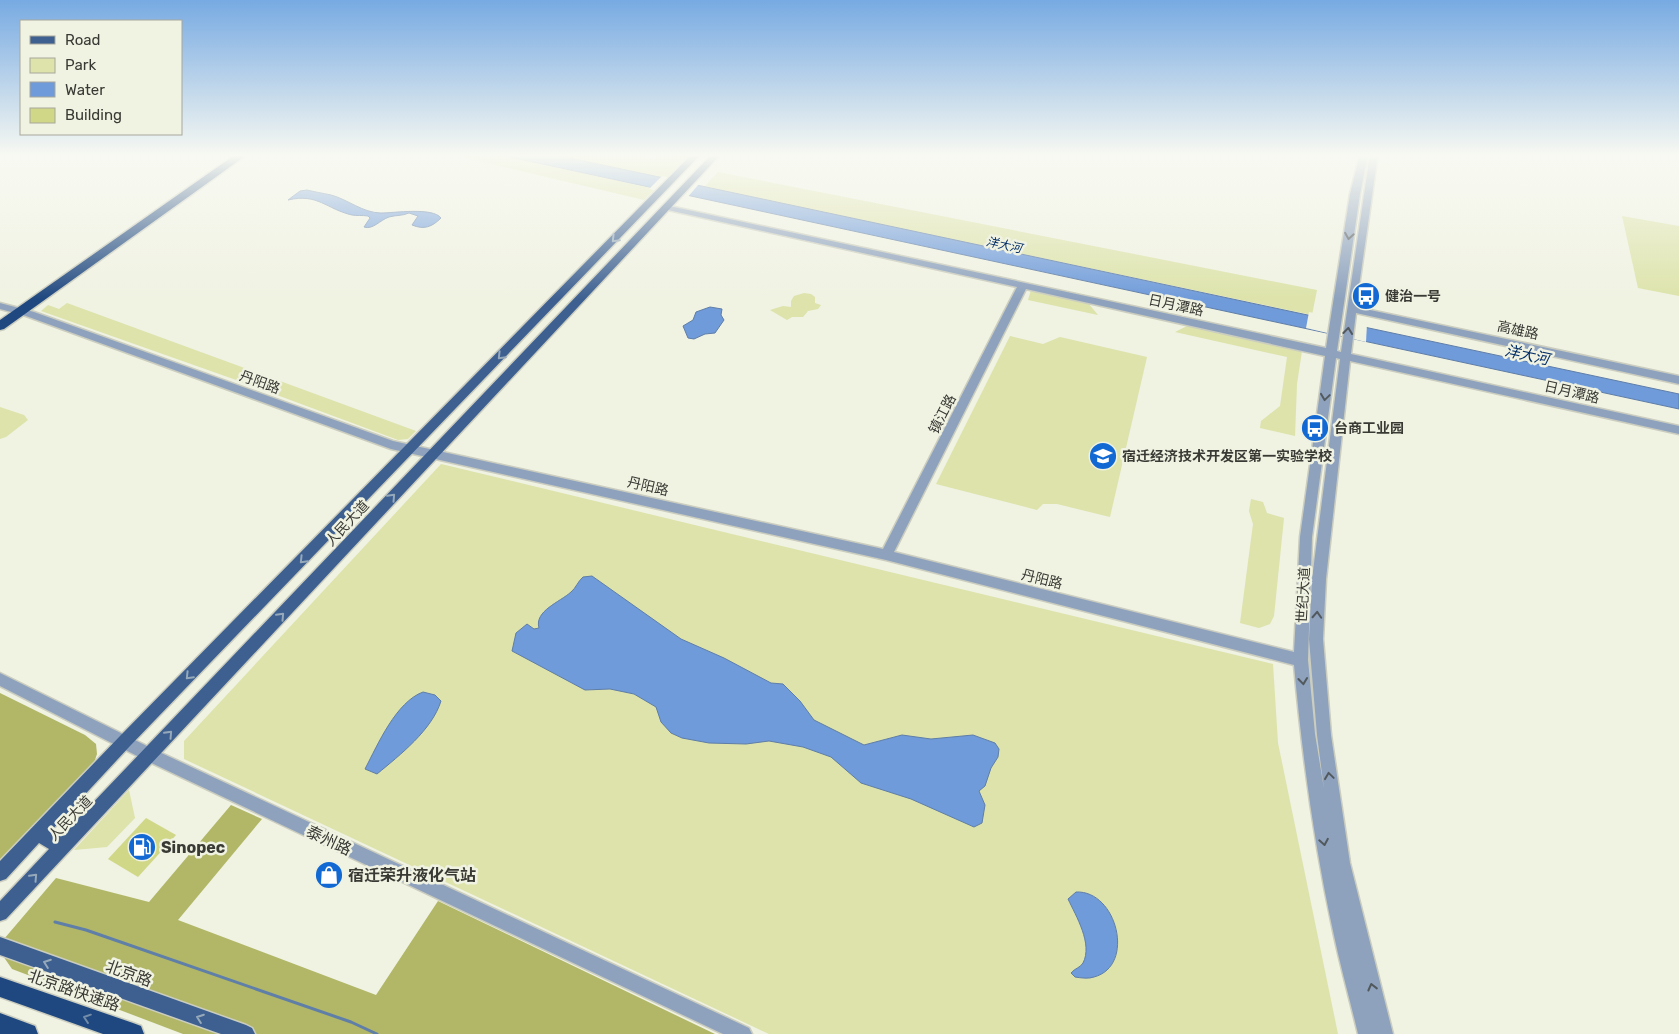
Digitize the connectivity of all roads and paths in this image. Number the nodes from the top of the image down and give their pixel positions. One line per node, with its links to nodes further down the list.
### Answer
1 (163, 202): 9 (highway)
2 (171, 202): 9 (highway)
3 (650, 202): 16 (main road, 人民大道, one-way to 16)
4 (672, 202): 7 (main road, 人民大道)
5 (1354, 202): 13 (street, 世纪大道, one-way to 13)
6 (1367, 202): 10 (street, 世纪大道)
7 (668, 207): 8 (street, 日月潭路); 17 (main road, 人民大道)
8 (1024, 286): 13 (street, 日月潭路); 21 (street, 镇江路)
9 (11, 309): 11 (highway); 12 (highway); 19 (street, 丹阳路)
10 (1351, 310): 14 (street, 世纪大道, one-way to 10); 15 (street, 高雄路)
11 (0, 316)
12 (0, 326)
13 (1332, 352): 14 (street, 日月潭路); 22 (street, 世纪大道, one-way to 22)
14 (1346, 356): 18 (street, 日月潭路); 38 (street, 世纪大道, one-way to 14)
15 (1679, 380)
16 (460, 399): 17 (main road); 19 (main road, 人民大道)
17 (476, 407): 20 (main road, 人民大道)
18 (1679, 430)
19 (410, 450): 20 (street, 丹阳路); 24 (main road, 人民大道, one-way to 24)
20 (433, 453): 21 (street, 丹阳路); 25 (main road, 人民大道, one-way to 20)
21 (886, 556): 22 (street, 丹阳路)
22 (1301, 660): 37 (street, 世纪大道, one-way to 37)
23 (0, 679): 24 (street, 泰州路)
24 (125, 742): 25 (street, 泰州路); 26 (main road, 人民大道)
25 (150, 755): 27 (main road, 人民大道); 36 (street, 泰州路)
26 (44, 827): 27 (main road); 28 (main road, 人民大道)
27 (69, 840): 29 (main road, 人民大道, one-way to 27)
28 (0, 873)
29 (0, 913)
30 (0, 946): 35 (main road, 北京路, one-way to 30)
31 (0, 987): 34 (highway, 北京路快速路, one-way to 31)
32 (0, 1024): 33 (highway)
33 (27, 1034)
34 (133, 1034)
35 (246, 1034)
36 (743, 1034)
37 (1367, 1034)
38 (1384, 1034)

